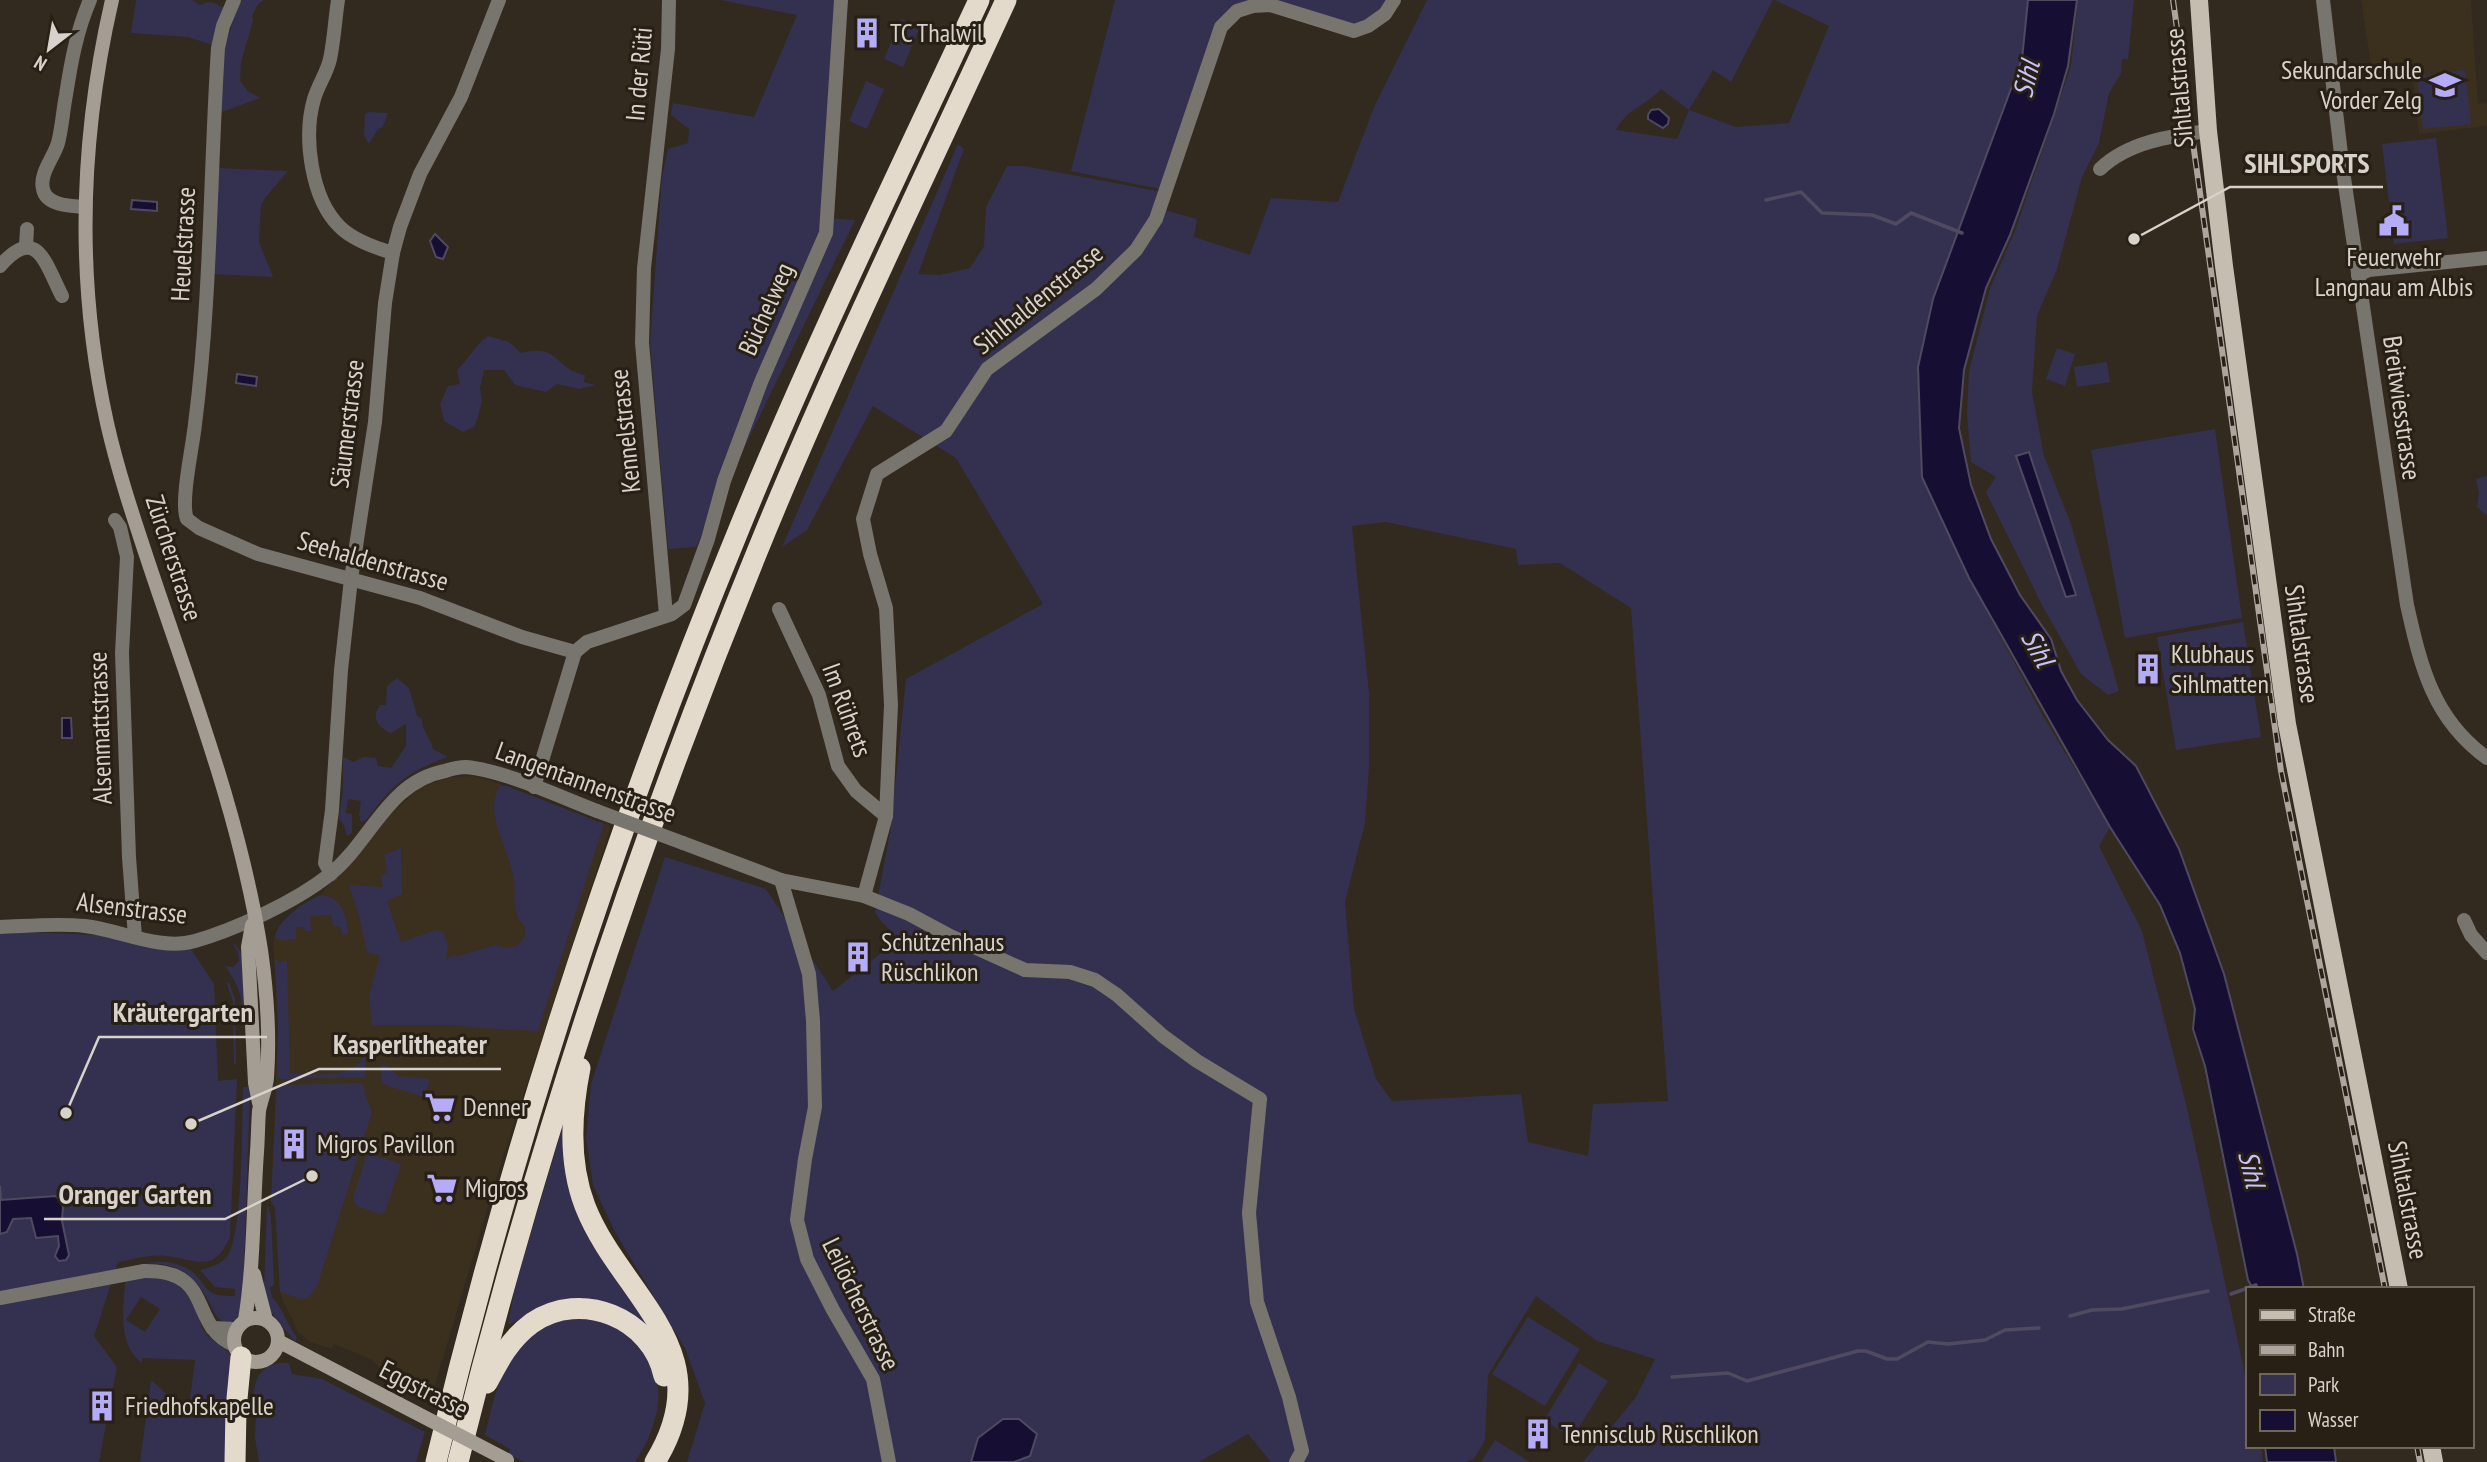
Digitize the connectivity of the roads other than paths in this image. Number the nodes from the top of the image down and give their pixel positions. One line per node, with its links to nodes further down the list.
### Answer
1 (90, 0): 15 (street)
2 (112, 0): 15 (main road, Zürcherstrasse)
3 (234, 0): 24 (street, Heuelstrasse)
4 (338, 0): 19 (street)
5 (499, 0): 19 (street, Säumerstrasse)
6 (669, 0): 17 (street, In der Rüti)
7 (841, 0): 28 (street, Büchelweg)
8 (979, 0): 51 (highway)
9 (1006, 0): 41 (highway)
10 (1394, 0): 32 (street, Sihlhaldenstrasse)
11 (2199, 0): 13 (main road, Sihltalstrasse)
12 (2323, 0): 22 (street, Breitwiesstrasse)
13 (2208, 131): 14 (street); 43 (main road, Sihltalstrasse)
14 (2100, 169)
15 (85, 207): 36 (main road, Zürcherstrasse)
16 (27, 229): 18 (street)
17 (646, 242): 28 (street, Kennelstrasse)
18 (26, 246): 21 (street); 23 (street)
19 (393, 253): 26 (street, Säumerstrasse)
20 (2487, 258): 22 (street)
21 (0, 266)
22 (2358, 275): 30 (street, Breitwiesstrasse)
23 (62, 296)
24 (187, 493): 26 (street, Seehaldenstrasse)
25 (115, 520): 39 (street, Alsenmattstrasse)
26 (351, 579): 29 (street, Seehaldenstrasse); 33 (street, Säumerstrasse)
27 (779, 609): 32 (street, Im Rührets)
28 (666, 615): 29 (street)
29 (575, 652): 31 (street)
30 (2487, 758)
31 (534, 787): 33 (street, Langentannenstrasse); 34 (street, Langentannenstrasse, bridge)
32 (886, 816): 35 (street, Sihlhaldenstrasse)
33 (331, 874): 36 (street, Langentannenstrasse)
34 (781, 880): 35 (street, Langentannenstrasse); 62 (street, Leilöcherstrasse)
35 (864, 897): 53 (street, Langentannenstrasse)
36 (254, 917): 39 (street, Alsenstrasse); 42 (main road, Zürcherstrasse)
37 (2464, 920): 40 (street)
38 (0, 927): 39 (street, Alsenstrasse)
39 (135, 937)
40 (2487, 953)
41 (597, 985): 52 (highway); 61 (highway)
42 (252, 1263): 45 (main road, Zürcherstrasse); 46 (main road, Zürcherstrasse)
43 (2399, 1287)
44 (0, 1298): 47 (street)
45 (266, 1320): 46 (main road); 48 (main road, Zürcherstrasse)
46 (241, 1325): 47 (street); 49 (main road, Zürcherstrasse)
47 (212, 1328): 49 (street)
48 (278, 1341): 49 (main road); 50 (main road, Eggstrasse)
49 (252, 1355): 50 (main road, Eggstrasse); 55 (highway); 56 (highway)
50 (314, 1362): 54 (main road, Eggstrasse, bridge)
51 (453, 1391): 57 (highway); 58 (highway)
52 (468, 1423): 59 (highway); 60 (highway)
53 (1299, 1456)
54 (509, 1461)
55 (235, 1462)
56 (250, 1462)
57 (425, 1462)
58 (436, 1462)
59 (458, 1462)
60 (643, 1462)
61 (655, 1462)
62 (889, 1462)

